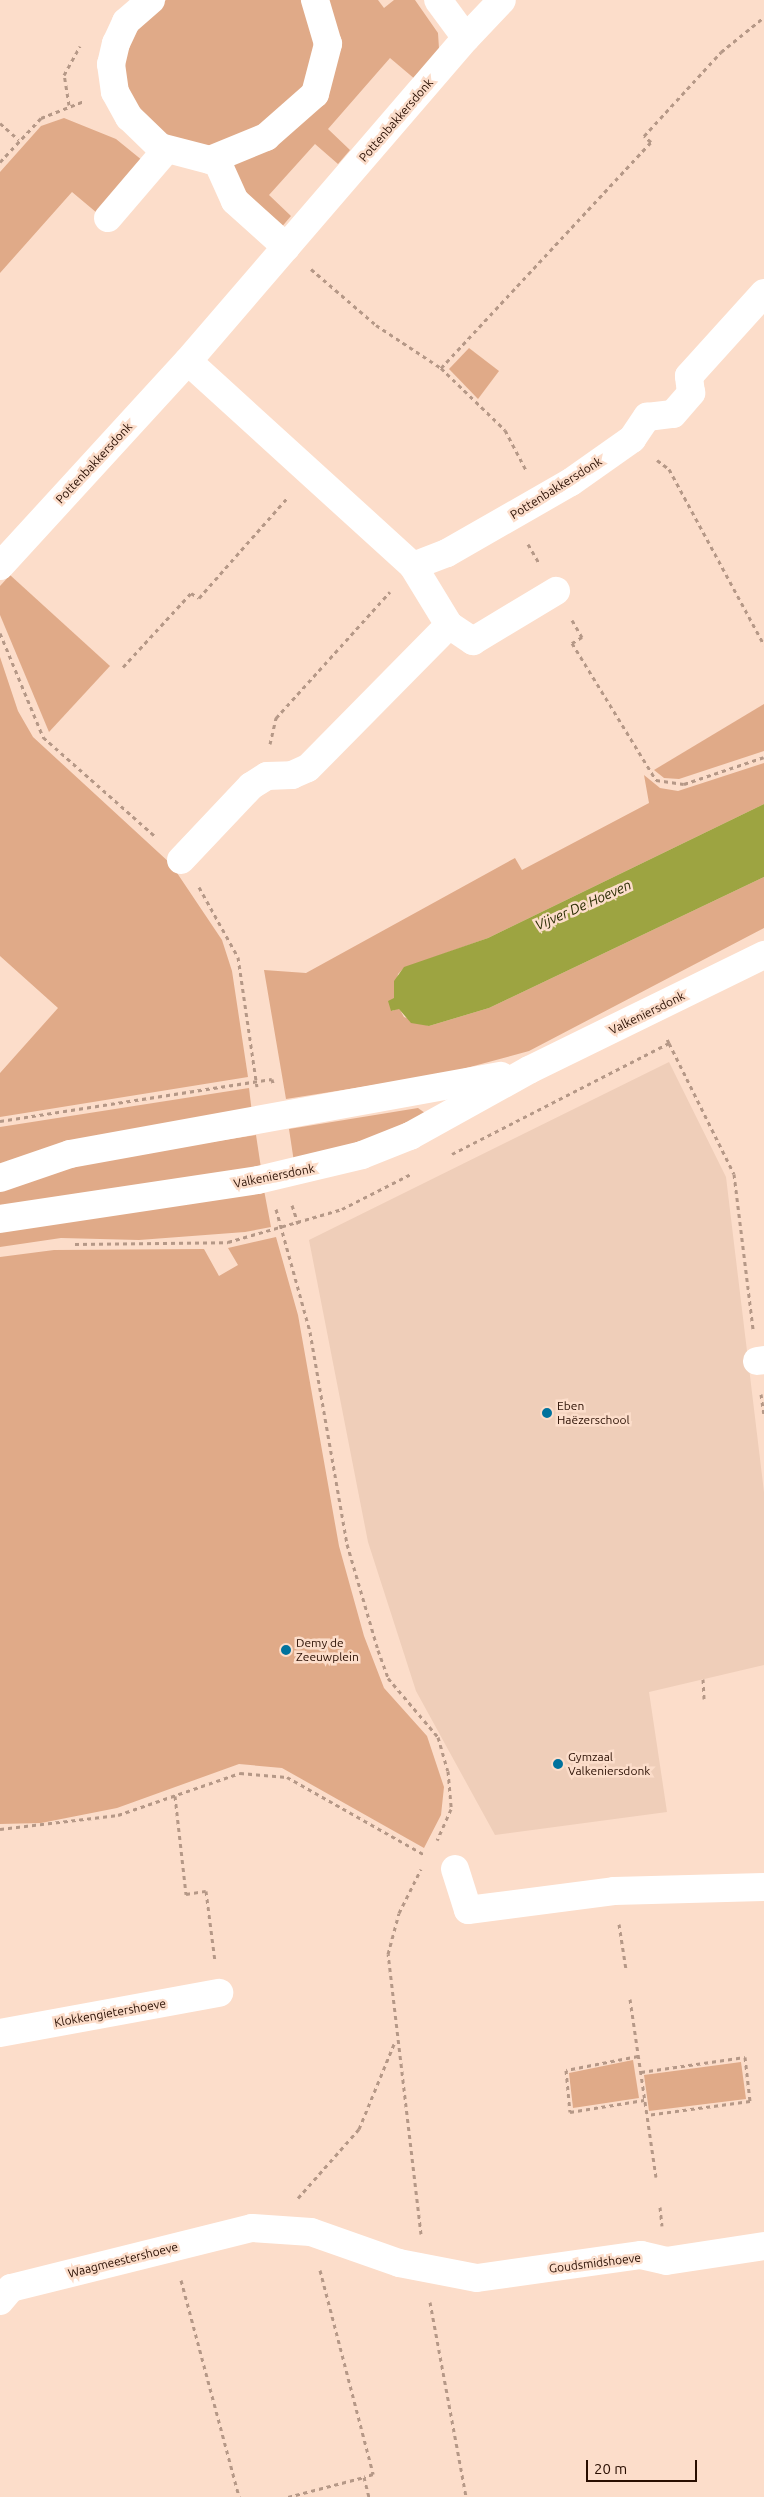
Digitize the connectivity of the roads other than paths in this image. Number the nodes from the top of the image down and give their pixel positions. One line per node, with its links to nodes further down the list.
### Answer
1 (150, 0): 6 (street)
2 (315, 0): 7 (street)
3 (438, 0): 5 (street)
4 (502, 0): 5 (street, Pottenbakkersdonk)
5 (466, 38): 9 (street, Pottenbakkersdonk)
6 (166, 150): 7 (street); 8 (street)
7 (216, 159): 9 (street)
8 (108, 218)
9 (286, 247): 11 (street, Pottenbakkersdonk)
10 (760, 306): 13 (street, Pottenbakkersdonk)
11 (188, 361): 12 (street, Pottenbakkersdonk); 13 (street)
12 (0, 566)
13 (414, 566): 15 (street)
14 (556, 591): 15 (street)
15 (449, 625): 16 (street)
16 (181, 860)
17 (764, 955): 18 (street, Valkeniersdonk)
18 (529, 1070): 19 (street, Valkeniersdonk); 20 (street, Valkeniersdonk)
19 (0, 1178)
20 (0, 1219)
21 (455, 1869): 22 (street)
22 (764, 1887)
23 (219, 1993): 24 (street, Klokkengietershoeve)
24 (0, 2033)
25 (310, 2232): 26 (street, Goudsmidshoeve); 27 (street, Waagmeestershoeve)
26 (764, 2246)
27 (0, 2300)

